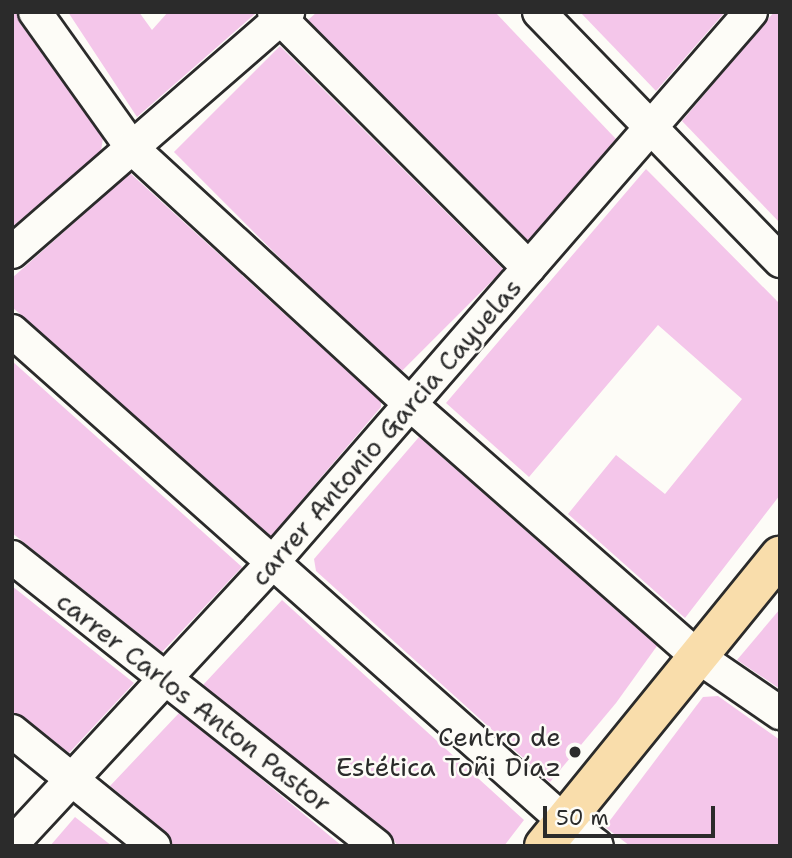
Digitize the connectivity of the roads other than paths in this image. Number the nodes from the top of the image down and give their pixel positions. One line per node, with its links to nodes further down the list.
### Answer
1 (35, 12): 6 (street)
2 (539, 12): 5 (street)
3 (751, 12): 5 (street, carrer Antonio Garcia Cayuelas)
4 (280, 15): 6 (street); 9 (street)
5 (651, 128): 8 (street); 9 (street, carrer Antonio Garcia Cayuelas)
6 (132, 148): 7 (street); 11 (street)
7 (12, 252)
8 (780, 261)
9 (529, 268): 11 (street, carrer Antonio Garcia Cayuelas)
10 (12, 331): 14 (street)
11 (410, 404): 14 (street, carrer Antonio Garcia Cayuelas); 15 (street)
12 (780, 556): 15 (main road)
13 (12, 557): 16 (street, carrer Carlos Anton Pastor)
14 (272, 563): 16 (street, carrer Antonio Garcia Cayuelas); 20 (street)
15 (698, 656): 17 (street); 20 (main road)
16 (166, 680): 19 (street, carrer Antonio Garcia Cayuelas); 23 (street, carrer Carlos Anton Pastor)
17 (780, 713)
18 (12, 731): 19 (street)
19 (71, 778): 21 (street, carrer Antonio Garcia Cayuelas); 22 (street)
20 (554, 833): 24 (street)
21 (12, 844)
22 (154, 846)
23 (376, 846)
24 (597, 846)

